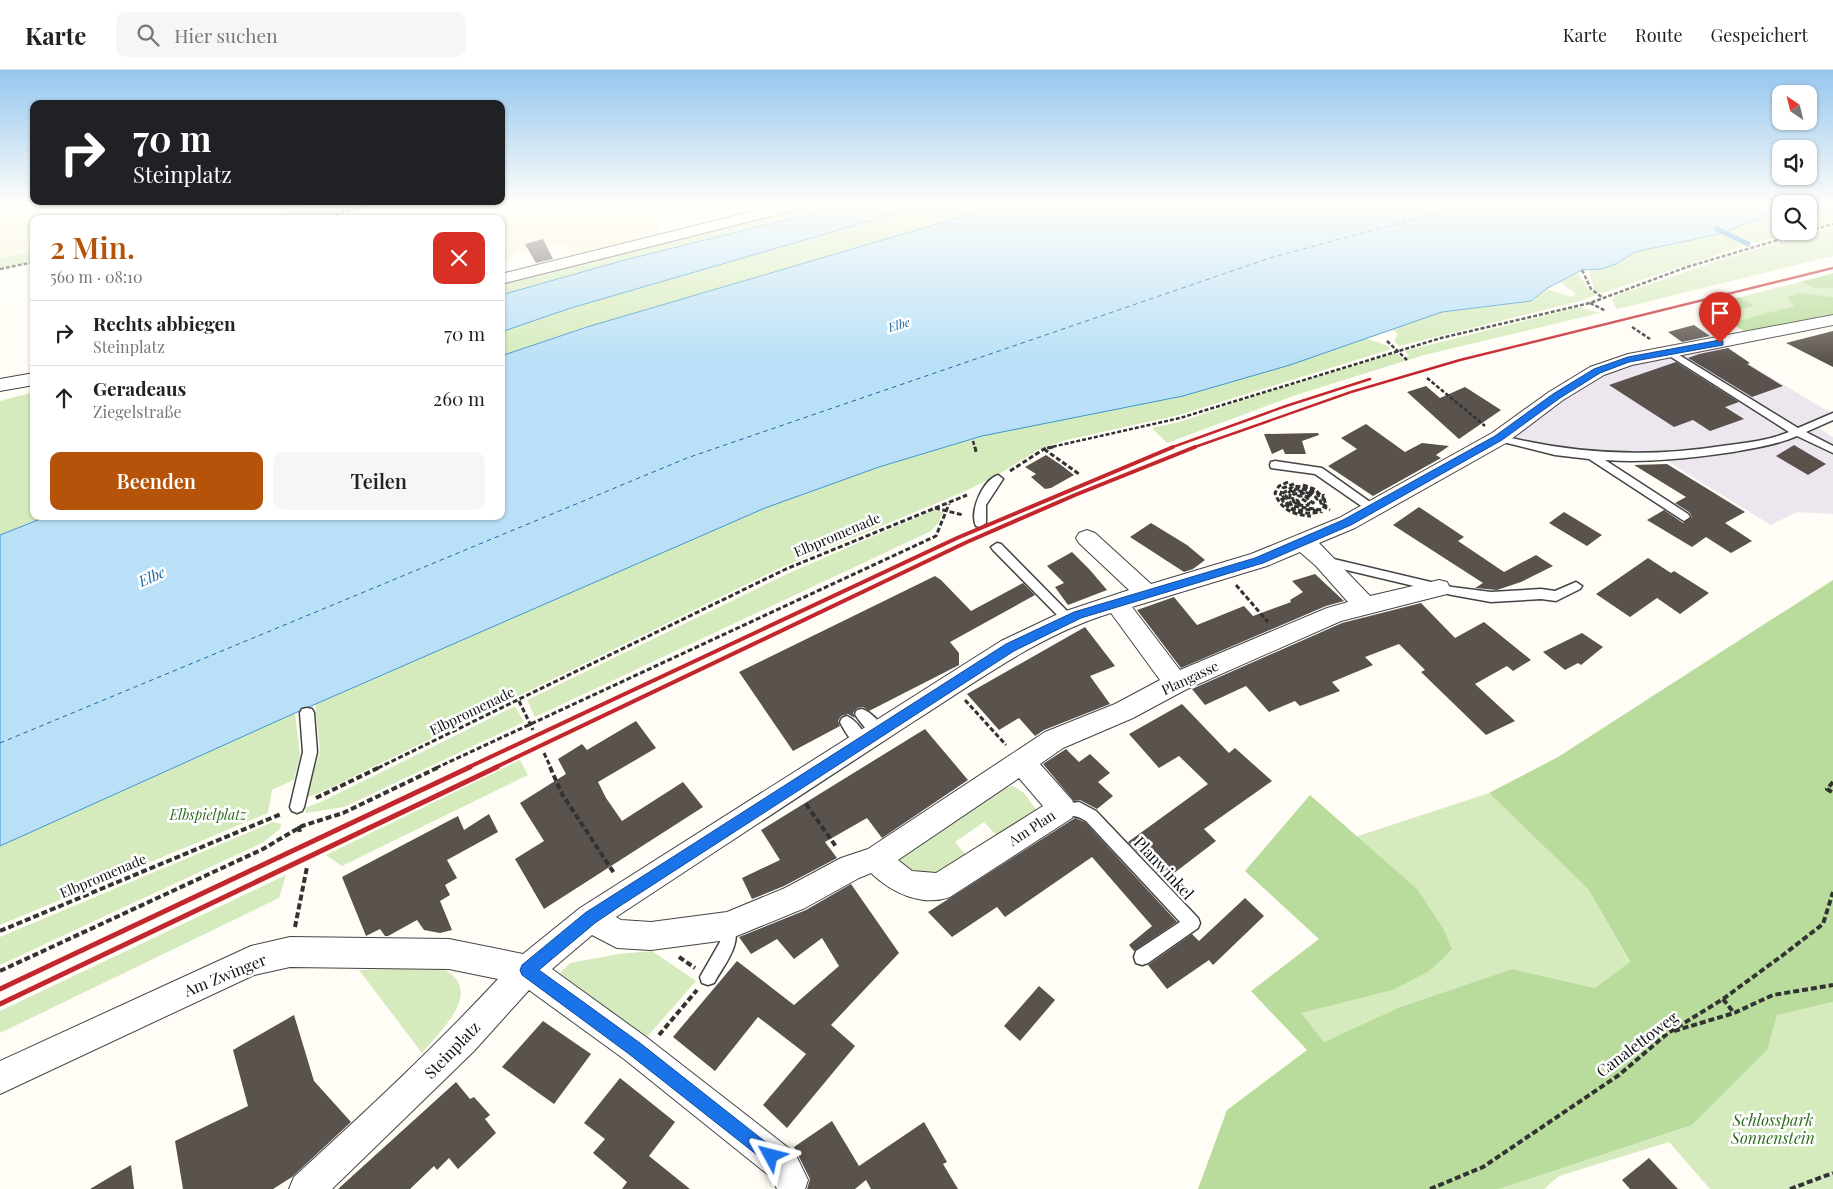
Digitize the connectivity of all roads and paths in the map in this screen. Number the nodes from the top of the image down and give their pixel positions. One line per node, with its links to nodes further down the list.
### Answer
1 (588, 257): 6 (street)
2 (1719, 257): 7 (path)
3 (30, 263): 4 (path)
4 (0, 269)
5 (1582, 270): 7 (path)
6 (505, 278)
7 (1603, 298): 8 (path)
8 (1590, 303): 9 (path); 12 (path)
9 (1606, 311)
10 (1831, 322): 13 (street, Steinplatz)
11 (1387, 342): 12 (path)
12 (1397, 351): 14 (path); 22 (path)
13 (1671, 353): 19 (lane); 20 (street, Steinplatz)
14 (1407, 360)
15 (1427, 378): 20 (path)
16 (30, 380): 17 (street)
17 (0, 385)
18 (1833, 416): 19 (lane)
19 (1795, 431): 23 (lane); 25 (lane)
20 (1499, 438): 25 (lane); 31 (street, Steinplatz)
21 (974, 440): 24 (path)
22 (1044, 449): 27 (path); 28 (path)
23 (1833, 450)
24 (976, 452)
25 (1591, 455): 33 (lane)
26 (1275, 465): 31 (lane)
27 (1079, 474)
28 (998, 479): 34 (lane)
29 (1302, 499): 35 (path)
30 (934, 508): 32 (path); 32 (path, Elbpromenade); 50 (path, Elbpromenade)
31 (1374, 509): 35 (street, Steinplatz)
32 (948, 511): 34 (path); 53 (path)
33 (1684, 518)
34 (979, 521)
35 (1347, 523): 37 (street, Steinplatz)
36 (1087, 538): 43 (street)
37 (1303, 542): 39 (street); 40 (street, Steinplatz)
38 (997, 548): 46 (lane)
39 (1324, 560): 42 (lane); 45 (street)
40 (1224, 572): 43 (street, Steinplatz); 47 (path)
41 (1576, 586): 42 (lane)
42 (1439, 588): 45 (street, Plangasse)
43 (1148, 594): 44 (street, Steinplatz)
44 (1116, 603): 46 (street, Steinplatz); 48 (street)
45 (1364, 605): 47 (street, Plangasse)
46 (1068, 619): 49 (street, Steinplatz)
47 (1282, 637): 48 (street, Plangasse)
48 (1176, 683): 57 (street, Plangasse)
49 (951, 684): 54 (street, Steinplatz); 57 (path)
50 (519, 701): 53 (path); 61 (path, Elbpromenade)
51 (307, 713): 61 (lane)
52 (847, 722): 54 (lane)
53 (529, 723): 55 (path); 74 (path)
54 (868, 729): 59 (street, Steinplatz)
55 (533, 730)
56 (544, 753): 66 (path)
57 (1022, 762): 62 (street, Am Plan); 63 (street)
58 (1833, 782): 60 (path)
59 (792, 786): 63 (path); 66 (street, Steinplatz)
60 (1833, 793)
61 (297, 807): 69 (path, Elbpromenade)
62 (1062, 809): 63 (street, Am Plan); 72 (lane, Planwinkel)
63 (864, 863): 68 (street)
64 (307, 867): 71 (path)
65 (1833, 892): 77 (path, Canalettoweg)
66 (627, 893): 67 (street, Steinplatz)
67 (590, 918): 70 (street); 73 (street, Steinplatz)
68 (727, 926): 70 (street); 75 (lane)
69 (0, 931)
70 (651, 936): 75 (path)
71 (290, 952): 73 (street, Am Zwinger); 81 (street, Am Zwinger)
72 (1142, 957)
73 (527, 970): 80 (street); 84 (street, Steinplatz)
74 (0, 971)
75 (708, 977): 80 (path)
76 (1833, 985): 78 (path)
77 (1722, 999): 78 (path); 79 (path, Canalettoweg)
78 (1734, 1013): 79 (path)
79 (1668, 1033): 85 (path, Canalettoweg)
80 (642, 1054): 83 (street)
81 (0, 1078)
82 (1833, 1173): 86 (path)
83 (792, 1180)
84 (306, 1189)
85 (1430, 1189)
86 (1790, 1189)

